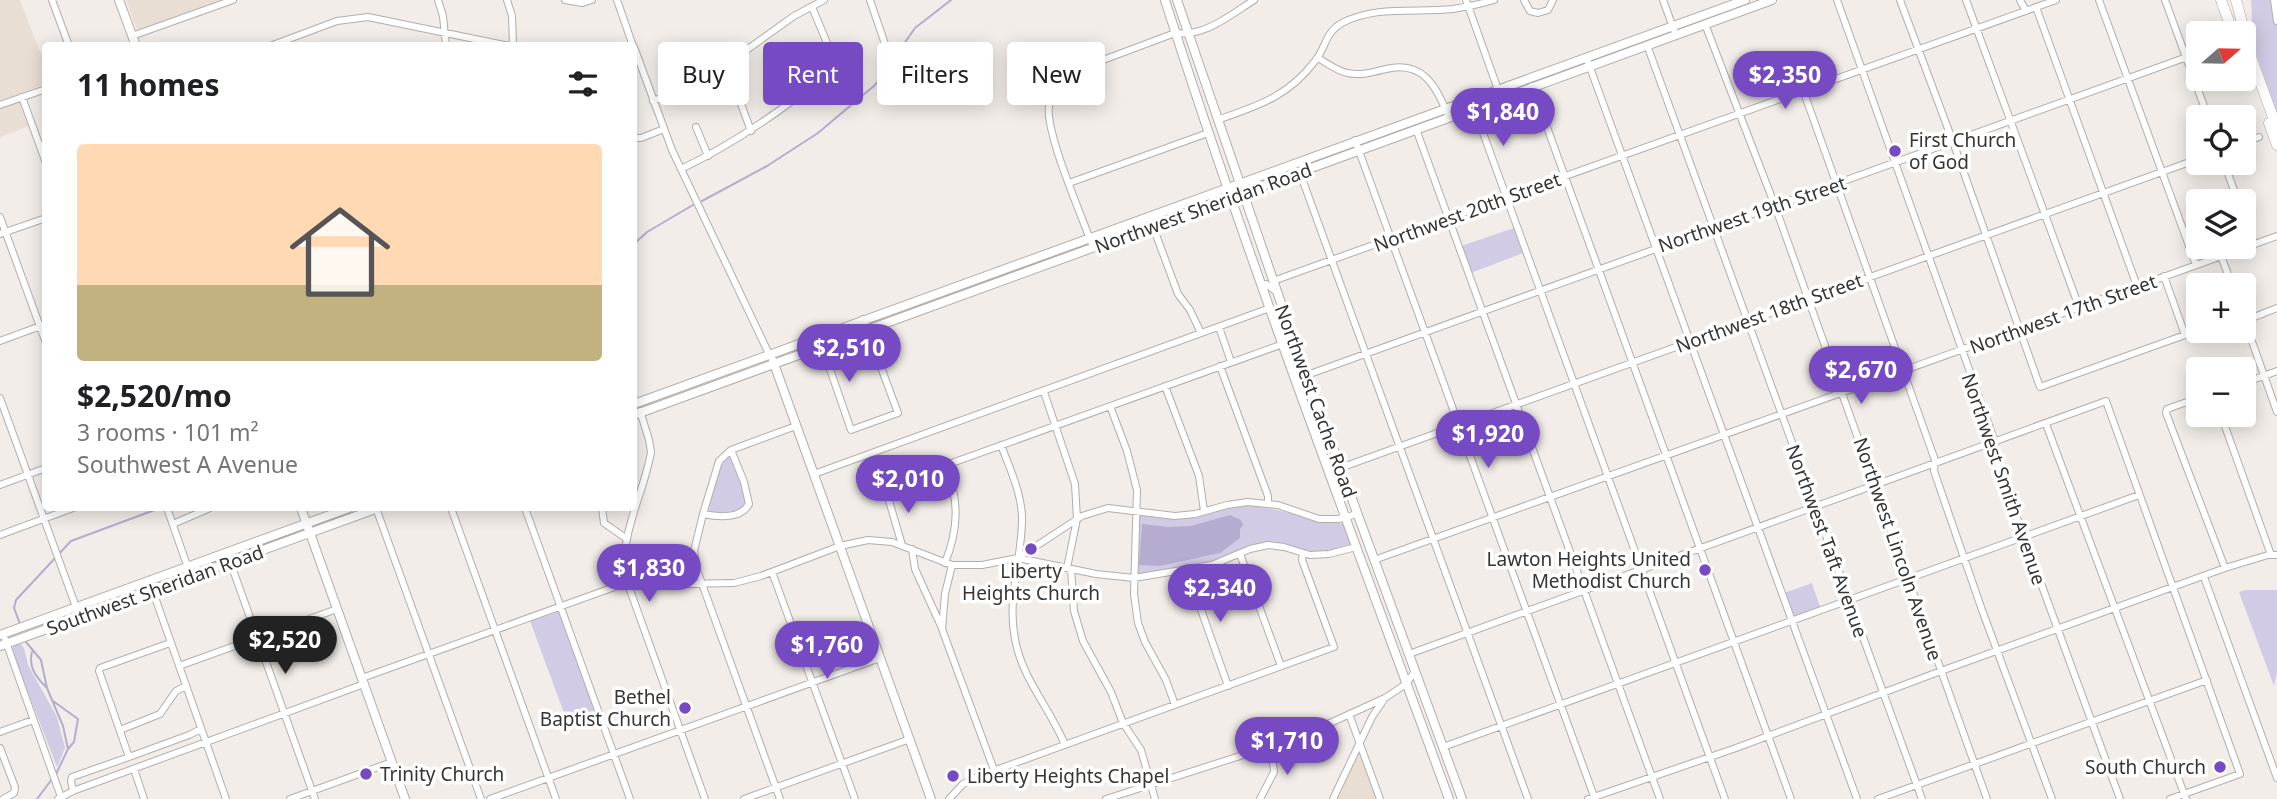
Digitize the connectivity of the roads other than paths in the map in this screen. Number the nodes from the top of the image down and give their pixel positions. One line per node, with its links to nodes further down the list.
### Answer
1 (52, 0): 46 (street)
2 (119, 0): 45 (main road)
3 (233, 0): 45 (street)
4 (438, 0): 43 (street)
5 (507, 0): 51 (street)
6 (565, 0): 7 (street)
7 (592, 0)
8 (617, 0): 52 (street)
9 (824, 0): 33 (street)
10 (870, 0): 54 (street)
11 (1165, 0): 42 (main road, Northwest Cache Road)
12 (1177, 0): 44 (main road, Northwest Cache Road)
13 (1254, 0): 44 (street)
14 (1494, 0): 31 (street)
15 (1524, 0): 16 (street)
16 (1553, 0)
17 (1663, 0): 41 (street)
18 (1745, 0): 32 (main road, Northwest Sheridan Road)
19 (1772, 0): 32 (main road, Northwest Sheridan Road)
20 (1837, 0): 61 (street, Northwest Smith Avenue)
21 (1900, 0): 56 (street)
22 (1966, 0): 40 (street)
23 (2020, 0): 35 (street)
24 (2056, 0): 34 (street, Northwest 20th Street)
25 (2099, 0): 65 (street)
26 (2165, 0): 58 (street)
27 (2221, 0): 36 (highway)
28 (2229, 0): 37 (highway)
29 (2237, 0): 85 (highway)
30 (2274, 0): 38 (street)
31 (1467, 3): 59 (street); 67 (street)
32 (1731, 6): 39 (main road, Northwest Sheridan Road); 41 (main road, Northwest Sheridan Road)
33 (812, 7): 53 (street); 74 (street)
34 (2036, 7): 35 (street, Northwest 20th Street); 73 (street)
35 (2025, 11): 40 (street, Northwest 20th Street)
36 (2231, 21)
37 (2233, 21)
38 (2277, 21)
39 (1705, 24): 41 (main road, Northwest Sheridan Road); 80 (street, Northwest Lincoln Avenue)
40 (1978, 28): 56 (street, Northwest 20th Street); 83 (street)
41 (1674, 31): 55 (main road, Northwest Sheridan Road); 60 (main road, Northwest Sheridan Road)
42 (1175, 33): 44 (street); 89 (main road, Northwest Cache Road); 107 (street)
43 (446, 35): 48 (street); 49 (street); 50 (street)
44 (1188, 35): 82 (main road, Northwest Cache Road)
45 (132, 36): 47 (main road)
46 (68, 42)
47 (134, 42)
48 (281, 42)
49 (446, 42)
50 (487, 42)
51 (511, 42)
52 (632, 42)
53 (827, 42)
54 (884, 42)
55 (1647, 45): 60 (main road, Northwest Sheridan Road); 90 (street, Northwest Taft Avenue)
56 (1919, 49): 61 (street, Northwest 20th Street); 95 (street)
57 (637, 57): 63 (street)
58 (2186, 57): 65 (street, Northwest 19th Street)
59 (1318, 58): 78 (street); 82 (street)
60 (1588, 61): 64 (main road, Northwest Sheridan Road); 66 (main road, Northwest Sheridan Road); 99 (street)
61 (1862, 70): 70 (street, Northwest 20th Street); 101 (street, Northwest Smith Avenue)
62 (637, 74): 63 (street)
63 (644, 75): 74 (street)
64 (1529, 78): 66 (street); 67 (main road, Northwest Sheridan Road)
65 (2128, 79): 73 (street, Northwest 19th Street); 104 (street)
66 (1532, 87): 72 (main road, Northwest Sheridan Road); 106 (street)
67 (1498, 89): 72 (street); 78 (main road, Northwest Sheridan Road)
68 (2256, 89): 96 (highway)
69 (42, 90): 71 (street)
70 (1803, 90): 80 (street, Northwest 20th Street); 109 (street)
71 (22, 97): 75 (street); 98 (street)
72 (1501, 98): 79 (main road, Northwest Sheridan Road)
73 (2070, 100): 83 (street, Northwest 19th Street); 111 (street)
74 (653, 101): 86 (street)
75 (0, 105)
76 (741, 105): 88 (street)
77 (789, 105): 88 (street)
78 (1445, 108): 81 (street); 94 (main road, Northwest Sheridan Road)
79 (1474, 108): 81 (main road, Northwest Sheridan Road); 113 (street)
80 (1740, 113): 90 (street, Northwest 20th Street); 115 (street, Northwest Lincoln Avenue)
81 (1449, 117): 87 (main road, Northwest Sheridan Road)
82 (1217, 120): 108 (main road, Northwest Cache Road)
83 (2011, 121): 95 (street, Northwest 19th Street); 116 (street)
84 (696, 127): 100 (street)
85 (2277, 128)
86 (664, 129): 93 (street); 103 (street)
87 (1416, 129): 97 (main road, Northwest Sheridan Road); 120 (street)
88 (751, 131): 100 (street)
89 (1208, 133): 107 (street); 110 (main road, Northwest Cache Road)
90 (1679, 134): 99 (street, Northwest 20th Street); 122 (street, Northwest Taft Avenue)
91 (2259, 136): 92 (street)
92 (2256, 137)
93 (637, 138)
94 (1355, 140): 97 (street); 108 (main road, Northwest Sheridan Road)
95 (1953, 142): 101 (street, Northwest 19th Street); 124 (street)
96 (2277, 145)
97 (1358, 150): 105 (main road, Northwest Sheridan Road); 127 (street)
98 (42, 152)
99 (1622, 155): 106 (street, Northwest 20th Street); 130 (street)
100 (708, 156): 103 (street)
101 (1896, 163): 109 (street, Northwest 19th Street); 131 (street, Northwest Smith Avenue)
102 (2186, 163): 104 (street, Northwest 18th Street)
103 (681, 169): 169 (street)
104 (2162, 172): 111 (street, Northwest 18th Street); 134 (street)
105 (1300, 173): 112 (main road, Northwest Sheridan Road); 133 (street)
106 (1565, 177): 113 (street, Northwest 20th Street); 135 (street)
107 (1069, 183): 126 (street)
108 (1238, 183): 110 (main road, Northwest Sheridan Road); 112 (main road, Northwest Cache Road)
109 (1837, 184): 115 (street, Northwest 19th Street); 137 (street)
110 (1227, 187): 114 (main road, Northwest Cache Road); 117 (main road, Northwest Sheridan Road)
111 (2103, 193): 116 (street, Northwest 18th Street); 141 (street)
112 (1242, 194): 114 (main road, Northwest Sheridan Road); 138 (main road, Northwest Cache Road)
113 (1507, 197): 120 (street, Northwest 20th Street); 142 (street)
114 (1231, 198): 121 (main road, Northwest Sheridan Road); 140 (main road, Northwest Cache Road)
115 (1775, 206): 122 (street, Northwest 19th Street); 144 (street, Northwest Lincoln Avenue)
116 (2045, 214): 124 (street, Northwest 18th Street); 146 (street)
117 (1149, 216): 121 (street); 126 (main road, Northwest Sheridan Road)
118 (0, 217): 123 (street)
119 (42, 219): 123 (street)
120 (1447, 219): 127 (street, Northwest 20th Street); 149 (street)
121 (1153, 226): 129 (main road, Northwest Sheridan Road); 160 (street)
122 (1714, 226): 130 (street, Northwest 19th Street); 153 (street, Northwest Taft Avenue)
123 (3, 233): 155 (street)
124 (1987, 235): 131 (street, Northwest 18th Street); 157 (street)
125 (2277, 236): 128 (street, Northwest 17th Street)
126 (1090, 238): 129 (street); 139 (main road, Northwest Sheridan Road)
127 (1391, 239): 133 (street, Northwest 20th Street); 159 (street)
128 (2256, 243)
129 (1093, 247): 150 (main road, Northwest Sheridan Road)
130 (1656, 248): 135 (street, Northwest 19th Street); 163 (street)
131 (1929, 257): 137 (street, Northwest 18th Street); 167 (street, Northwest Smith Avenue)
132 (2213, 259): 134 (street, Northwest 17th Street)
133 (1332, 260): 138 (street, Northwest 20th Street); 168 (street)
134 (2196, 265): 136 (street, Northwest 17th Street)
135 (1598, 269): 142 (street, Northwest 19th Street); 171 (street)
136 (2164, 276): 141 (street, Northwest 17th Street); 157 (street)
137 (1870, 277): 144 (street, Northwest 18th Street); 175 (street)
138 (1273, 281): 143 (main road, Northwest Cache Road)
139 (963, 283): 145 (main road, Northwest Sheridan Road); 150 (main road)
140 (1262, 285): 143 (street); 147 (main road, Northwest Cache Road)
141 (2137, 286): 146 (street, Northwest 17th Street)
142 (1540, 290): 149 (street, Northwest 19th Street); 179 (street)
143 (1278, 294): 161 (main road, Northwest Cache Road)
144 (1808, 299): 153 (street, Northwest 18th Street); 182 (street, Northwest Lincoln Avenue)
145 (912, 301): 152 (main road, Northwest Sheridan Road); 154 (main road)
146 (2079, 307): 157 (street, Northwest 17th Street)
147 (1270, 308): 156 (street); 165 (main road, Northwest Cache Road)
148 (2277, 308): 151 (street)
149 (1482, 311): 159 (street, Northwest 19th Street); 186 (street)
150 (915, 312): 154 (main road, Northwest Sheridan Road)
151 (2256, 316)
152 (863, 319): 158 (street); 169 (main road, Northwest Sheridan Road)
153 (1747, 322): 163 (street, Northwest 18th Street); 190 (street, Northwest Taft Avenue)
154 (885, 324): 158 (main road, Northwest Sheridan Road)
155 (42, 325): 162 (street)
156 (1219, 327): 160 (street); 170 (street)
157 (2019, 329): 167 (street, Northwest 17th Street)
158 (867, 330): 166 (main road, Northwest Sheridan Road); 166 (street)
159 (1424, 332): 168 (street, Northwest 19th Street); 194 (street)
160 (1200, 333): 181 (street)
161 (1294, 340): 165 (street); 176 (main road, Northwest Cache Road)
162 (0, 341)
163 (1690, 342): 171 (street, Northwest 18th Street); 196 (street)
164 (2252, 343): 177 (street)
165 (1283, 344): 170 (street); 206 (main road, Northwest Cache Road)
166 (821, 346): 172 (main road, Northwest Sheridan Road)
167 (1961, 352): 175 (street, Northwest 17th Street); 197 (street, Northwest Smith Avenue)
168 (1366, 353): 176 (street, Northwest 19th Street); 199 (street)
169 (769, 354): 172 (main road); 185 (main road, Northwest Sheridan Road)
170 (1231, 362): 173 (street)
171 (1632, 362): 179 (street, Northwest 18th Street); 201 (street)
172 (774, 364): 189 (main road, Northwest Sheridan Road); 193 (main road)
173 (1220, 366): 180 (street); 215 (street)
174 (2277, 370): 177 (street)
175 (1903, 372): 182 (street, Northwest 17th Street); 202 (street)
176 (1307, 374): 204 (main road, Northwest Cache Road)
177 (2264, 375): 178 (street); 188 (street)
178 (2256, 378)
179 (1575, 383): 186 (street, Northwest 18th Street); 209 (street)
180 (1165, 386): 187 (street); 229 (street)
181 (1044, 392): 192 (street); 208 (street)
182 (1842, 392): 190 (street, Northwest 17th Street); 211 (street, Northwest Lincoln Avenue)
183 (0, 398): 207 (street)
184 (2186, 402): 260 (street)
185 (637, 403)
186 (1517, 404): 194 (street, Northwest 18th Street); 214 (street)
187 (1110, 406): 192 (street); 228 (street)
188 (2277, 412)
189 (637, 414): 212 (street)
190 (1781, 414): 196 (street, Northwest 17th Street); 216 (street, Northwest Taft Avenue)
191 (2046, 424): 197 (street); 213 (street); 232 (street)
192 (1056, 425): 198 (street); 236 (street)
193 (796, 426): 200 (street); 208 (main road)
194 (1458, 426): 199 (street, Northwest 18th Street); 234 (street)
195 (2226, 427): 253 (street)
196 (1724, 435): 201 (street, Northwest 17th Street); 239 (street)
197 (1995, 442): 202 (street); 242 (street, Northwest Smith Avenue)
198 (1001, 445): 203 (street); 254 (street)
199 (1400, 446): 204 (street, Northwest 18th Street); 244 (street)
200 (732, 450): 230 (street); 230 (street)
201 (1666, 455): 209 (street, Northwest 17th Street); 249 (street)
202 (1935, 464): 211 (street); 255 (street)
203 (946, 465): 245 (street); 258 (street)
204 (1340, 468): 206 (street, Northwest 18th Street); 231 (main road, Northwest Cache Road)
205 (42, 469): 207 (street)
206 (1329, 472): 233 (main road, Northwest Cache Road)
207 (27, 474): 210 (street); 235 (street)
208 (814, 474): 246 (main road)
209 (1608, 477): 214 (street, Northwest 17th Street); 263 (street)
210 (0, 485)
211 (1874, 486): 216 (street); 267 (street, Northwest Lincoln Avenue)
212 (637, 494)
213 (2139, 495): 232 (street); 271 (street)
214 (1550, 497): 234 (street, Northwest 17th Street); 272 (street)
215 (1268, 504): 229 (street); 233 (street)
216 (1814, 507): 239 (street); 273 (street, Northwest Taft Avenue)
217 (65, 511): 235 (street)
218 (168, 511): 238 (street)
219 (203, 511): 238 (street)
220 (302, 511): 237 (main road)
221 (341, 511): 237 (main road)
222 (369, 511): 240 (main road)
223 (378, 511): 293 (street)
224 (452, 511): 283 (street)
225 (526, 511): 275 (street)
226 (602, 511): 243 (street)
227 (633, 511): 243 (street)
228 (1137, 511): 229 (street); 236 (street); 266 (street)
229 (1204, 512)
230 (703, 514): 269 (street)
231 (1357, 514): 233 (street); 256 (main road, Northwest Cache Road)
232 (2081, 515): 242 (street); 277 (street)
233 (1346, 518): 247 (main road, Northwest Cache Road)
234 (1491, 518): 244 (street, Northwest 17th Street); 278 (street)
235 (44, 519): 241 (street); 274 (street)
236 (1077, 519): 254 (street); 261 (street)
237 (307, 523): 240 (main road); 250 (main road, Southwest Sheridan Road)
238 (173, 524): 259 (street)
239 (1758, 528): 249 (street); 280 (street)
240 (310, 533): 257 (main road, Southwest Sheridan Road); 276 (main road)
241 (0, 534)
242 (2023, 537): 255 (street); 282 (street, Northwest Smith Avenue)
243 (627, 539): 268 (street)
244 (1433, 539): 256 (street, Northwest 17th Street); 284 (street)
245 (902, 545): 246 (street); 248 (street)
246 (840, 546): 264 (street); 294 (main road)
247 (1356, 547): 252 (street); 290 (main road, Northwest Cache Road)
248 (912, 549): 258 (street); 281 (street)
249 (1700, 550): 263 (street); 287 (street)
250 (227, 553): 257 (street); 259 (main road, Southwest Sheridan Road)
251 (1240, 554): 252 (street); 262 (street); 297 (street)
252 (1303, 554): 297 (street)
253 (2274, 555): 260 (street)
254 (1018, 558): 258 (street); 261 (street); 331 (street)
255 (1965, 558): 267 (street); 291 (street)
256 (1374, 560): 292 (main road, Northwest Cache Road)
257 (230, 563): 270 (main road, Southwest Sheridan Road); 286 (street)
258 (949, 564): 281 (street)
259 (188, 568): 270 (main road, Southwest Sheridan Road)
260 (2225, 568): 265 (street)
261 (1069, 569): 266 (street); 320 (street)
262 (1187, 570): 266 (street); 307 (street)
263 (1642, 571): 272 (street); 295 (street)
264 (772, 572): 269 (street); 303 (street)
265 (2204, 577): 271 (street); 345 (street)
266 (1135, 578): 313 (street)
267 (1907, 578): 273 (street); 300 (street, Northwest Lincoln Avenue)
268 (628, 585): 269 (street); 275 (street); 324 (street)
269 (702, 585): 314 (street)
270 (151, 586): 274 (main road, Southwest Sheridan Road); 279 (main road, Southwest Sheridan Road); 288 (street)
271 (2173, 588): 277 (street); 301 (street)
272 (1584, 592): 278 (street); 304 (street)
273 (1848, 600): 280 (street); 309 (street, Northwest Taft Avenue)
274 (76, 608): 279 (street); 285 (main road, Southwest Sheridan Road)
275 (561, 608): 283 (street); 335 (street)
276 (337, 609): 286 (street); 302 (main road)
277 (2114, 610): 282 (street); 311 (street)
278 (1526, 612): 284 (street); 312 (street)
279 (80, 618): 289 (main road, Southwest Sheridan Road)
280 (1791, 620): 287 (street); 317 (street)
281 (942, 629): 342 (street)
282 (2056, 630): 291 (street); 319 (street, Northwest Smith Avenue)
283 (495, 631): 293 (street); 344 (street)
284 (1467, 633): 292 (street); 321 (street)
285 (1, 635): 289 (street)
286 (257, 638): 296 (street); 315 (street)
287 (1734, 641): 295 (street); 326 (street)
288 (170, 643): 296 (street); 323 (street)
289 (3, 645): 318 (street)
290 (1394, 649): 292 (street); 298 (main road, Northwest Cache Road)
291 (1997, 651): 300 (street); 330 (street)
292 (1409, 654): 298 (street); 299 (main road, Northwest Cache Road)
293 (428, 655): 302 (street); 360 (street)
294 (880, 658): 303 (street); 327 (main road)
295 (1676, 662): 304 (street); 337 (street)
296 (179, 666): 306 (street)
297 (1281, 666): 307 (street)
298 (1400, 666): 305 (main road, Northwest Cache Road)
299 (1415, 671): 305 (street); 308 (main road, Northwest Cache Road)
300 (1941, 671): 309 (street); 340 (street, Northwest Lincoln Avenue)
301 (2207, 680): 311 (street); 351 (street)
302 (363, 681): 315 (street); 338 (main road)
303 (813, 682): 314 (street); 339 (street)
304 (1618, 683): 312 (street); 343 (street)
305 (1406, 684): 308 (street); 310 (street); 375 (main road, Northwest Cache Road)
306 (186, 686): 322 (street); 323 (street)
307 (1228, 686): 313 (street)
308 (1421, 689): 333 (main road, Northwest Cache Road)
309 (1883, 693): 317 (street); 347 (street, Northwest Taft Avenue)
310 (1385, 698): 316 (street); 329 (street)
311 (2148, 701): 319 (street); 351 (street)
312 (1560, 704): 321 (street); 353 (street)
313 (1175, 705): 320 (street)
314 (746, 706): 324 (street); 348 (street)
315 (284, 714): 328 (street); 349 (street)
316 (1349, 714): 329 (street); 332 (street)
317 (1825, 714): 326 (street); 381 (street)
318 (33, 720): 325 (street); 352 (street)
319 (2090, 722): 330 (street); 386 (street, Northwest Smith Avenue)
320 (1123, 723): 331 (street); 346 (street)
321 (1502, 726): 333 (street); 377 (street)
322 (201, 729): 328 (street); 336 (street)
323 (120, 730): 336 (street)
324 (680, 730): 335 (street); 364 (street)
325 (0, 732)
326 (1768, 734): 337 (street); 380 (street)
327 (910, 739): 339 (street); 368 (main road)
328 (206, 743): 341 (street); 356 (street)
329 (1359, 743): 373 (street); 374 (street)
330 (2032, 743): 340 (street); 385 (street)
331 (1065, 745): 342 (street)
332 (1271, 746): 346 (street); 372 (street)
333 (1443, 747): 376 (main road, Northwest Cache Road)
334 (0, 748): 354 (street)
335 (614, 754): 344 (street); 363 (street)
336 (129, 757): 350 (street)
337 (1710, 757): 343 (street); 379 (street)
338 (392, 762): 349 (street); 359 (main road)
339 (842, 763): 348 (street); 367 (street)
340 (1975, 764): 347 (street); 384 (street, Northwest Lincoln Avenue)
341 (134, 769): 350 (street); 355 (street)
342 (994, 770): 369 (street)
343 (1651, 776): 353 (street); 378 (street)
344 (548, 778): 361 (street); 362 (street)
345 (2277, 778)
346 (1150, 784): 370 (street); 371 (street)
347 (1917, 785): 382 (street); 383 (street, Northwest Taft Avenue)
348 (776, 787): 365 (street); 366 (street)
349 (312, 791): 357 (street); 358 (street)
350 (73, 792): 352 (street)
351 (2185, 796): 387 (street)
352 (60, 798)
353 (1593, 798)
354 (3, 799)
355 (144, 799)
356 (226, 799)
357 (290, 799)
358 (314, 799)
359 (405, 799)
360 (481, 799)
361 (490, 799)
362 (556, 799)
363 (630, 799)
364 (705, 799)
365 (744, 799)
366 (780, 799)
367 (855, 799)
368 (932, 799)
369 (949, 799)
370 (1106, 799)
371 (1155, 799)
372 (1260, 799)
373 (1333, 799)
374 (1380, 799)
375 (1449, 799)
376 (1462, 799)
377 (1528, 799)
378 (1660, 799)
379 (1725, 799)
380 (1791, 799)
381 (1857, 799)
382 (1878, 799)
383 (1922, 799)
384 (1987, 799)
385 (2052, 799)
386 (2120, 799)
387 (2170, 799)

